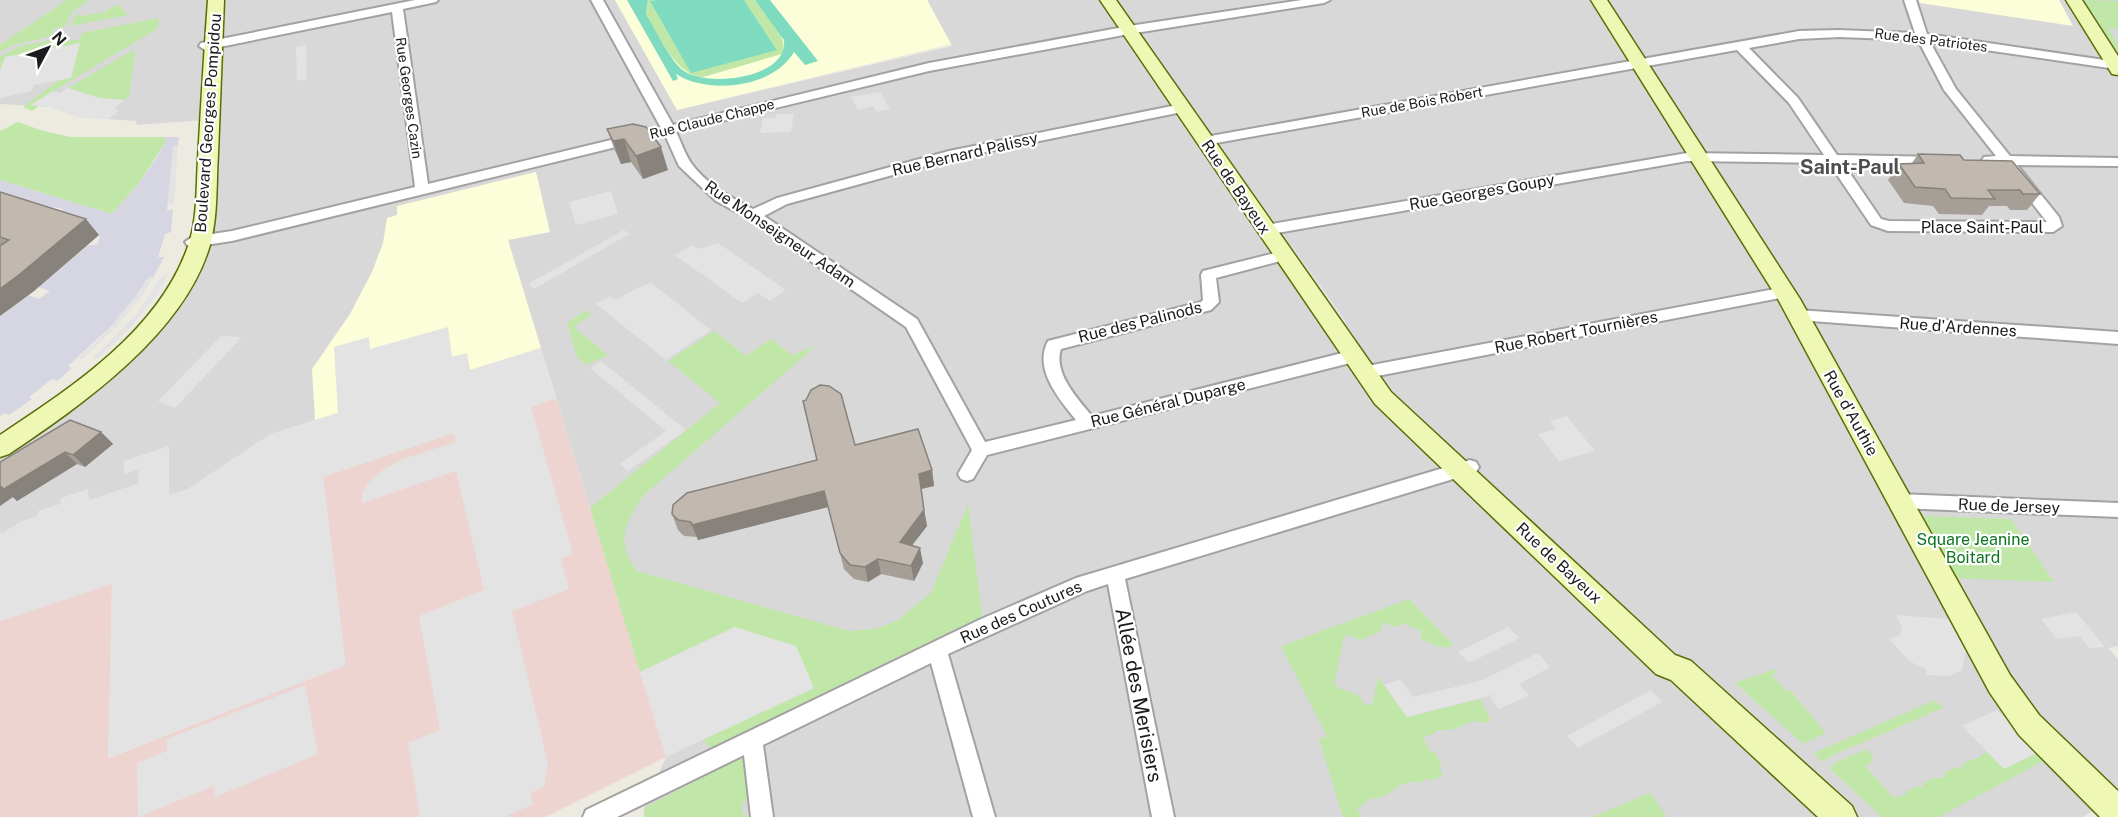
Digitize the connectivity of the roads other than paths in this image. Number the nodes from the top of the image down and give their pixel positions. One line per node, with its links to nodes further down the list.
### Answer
1 (208, 0): 13 (street, Boulevard Georges Pompidou)
2 (216, 0): 13 (street, Boulevard Georges Pompidou)
3 (432, 0): 10 (street)
4 (597, 0): 18 (street, Rue Monseigneur Adam)
5 (1108, 0): 11 (street, Rue de Bayeux)
6 (1324, 0): 11 (street, Rue Claude Chappe)
7 (1599, 0): 15 (street, Rue d'Authie)
8 (1910, 0): 12 (street)
9 (2074, 0): 16 (street)
10 (397, 7): 13 (street); 26 (street, Rue Georges Cazin)
11 (1129, 30): 17 (street, Rue de Bayeux); 18 (street, Rue Claude Chappe)
12 (1922, 37): 14 (street, Rue des Patriotes); 16 (street, Rue des Patriotes); 24 (street)
13 (209, 45): 29 (street, Boulevard Georges Pompidou)
14 (1738, 45): 15 (street, Rue des Patriotes); 21 (street)
15 (1639, 63): 19 (street, Rue de Bois Robert); 20 (street, Rue d'Authie)
16 (2117, 67)
17 (1182, 108): 19 (street, Rue de Bayeux); 27 (street, Rue Bernard Palissy)
18 (669, 129): 26 (street, Rue Claude Chappe); 27 (street, Rue Monseigneur Adam)
19 (1205, 141): 28 (street, Rue de Bayeux)
20 (1699, 156): 21 (street, Rue Georges Goupy); 28 (street, Rue Georges Goupy); 31 (street, Rue d'Authie)
21 (1832, 158): 22 (street); 24 (street, Place Saint-Paul)
22 (1949, 160)
23 (1972, 160): 24 (street)
24 (2005, 161): 25 (street)
25 (2118, 162)
26 (422, 190): 29 (street, Rue Claude Chappe)
27 (753, 216): 38 (street, Rue Monseigneur Adam)
28 (1266, 230): 30 (street, Rue de Bayeux)
29 (196, 241): 36 (street, Boulevard Georges Pompidou); 37 (street, Boulevard Georges Pompidou)
30 (1283, 256): 34 (street, Rue de Bayeux); 35 (street, Rue des Palinods)
31 (1785, 292): 32 (street, Rue d'Authie); 34 (street, Rue Robert Tournières)
32 (1798, 315): 33 (street, Rue d'Ardennes); 41 (street, Rue d'Authie)
33 (2118, 338)
34 (1361, 364): 35 (street, Rue Général Duparge); 39 (street, Rue de Bayeux)
35 (1089, 423): 38 (street, Rue Général Duparge)
36 (0, 438)
37 (0, 447)
38 (981, 450): 40 (street)
39 (1465, 468): 43 (street, Rue des Coutures); 51 (street, Rue de Bayeux)
40 (967, 474)
41 (1899, 501): 42 (street, Rue de Jersey); 46 (street, Rue d'Authie)
42 (2118, 510)
43 (1115, 574): 44 (street, Rue des Coutures); 50 (street, Allée des Merisiers)
44 (937, 650): 45 (street, Rue des Coutures); 49 (street)
45 (752, 740): 47 (street, Rue des Coutures); 48 (street)
46 (2118, 813)
47 (594, 817)
48 (762, 817)
49 (984, 817)
50 (1163, 817)
51 (1841, 817)

